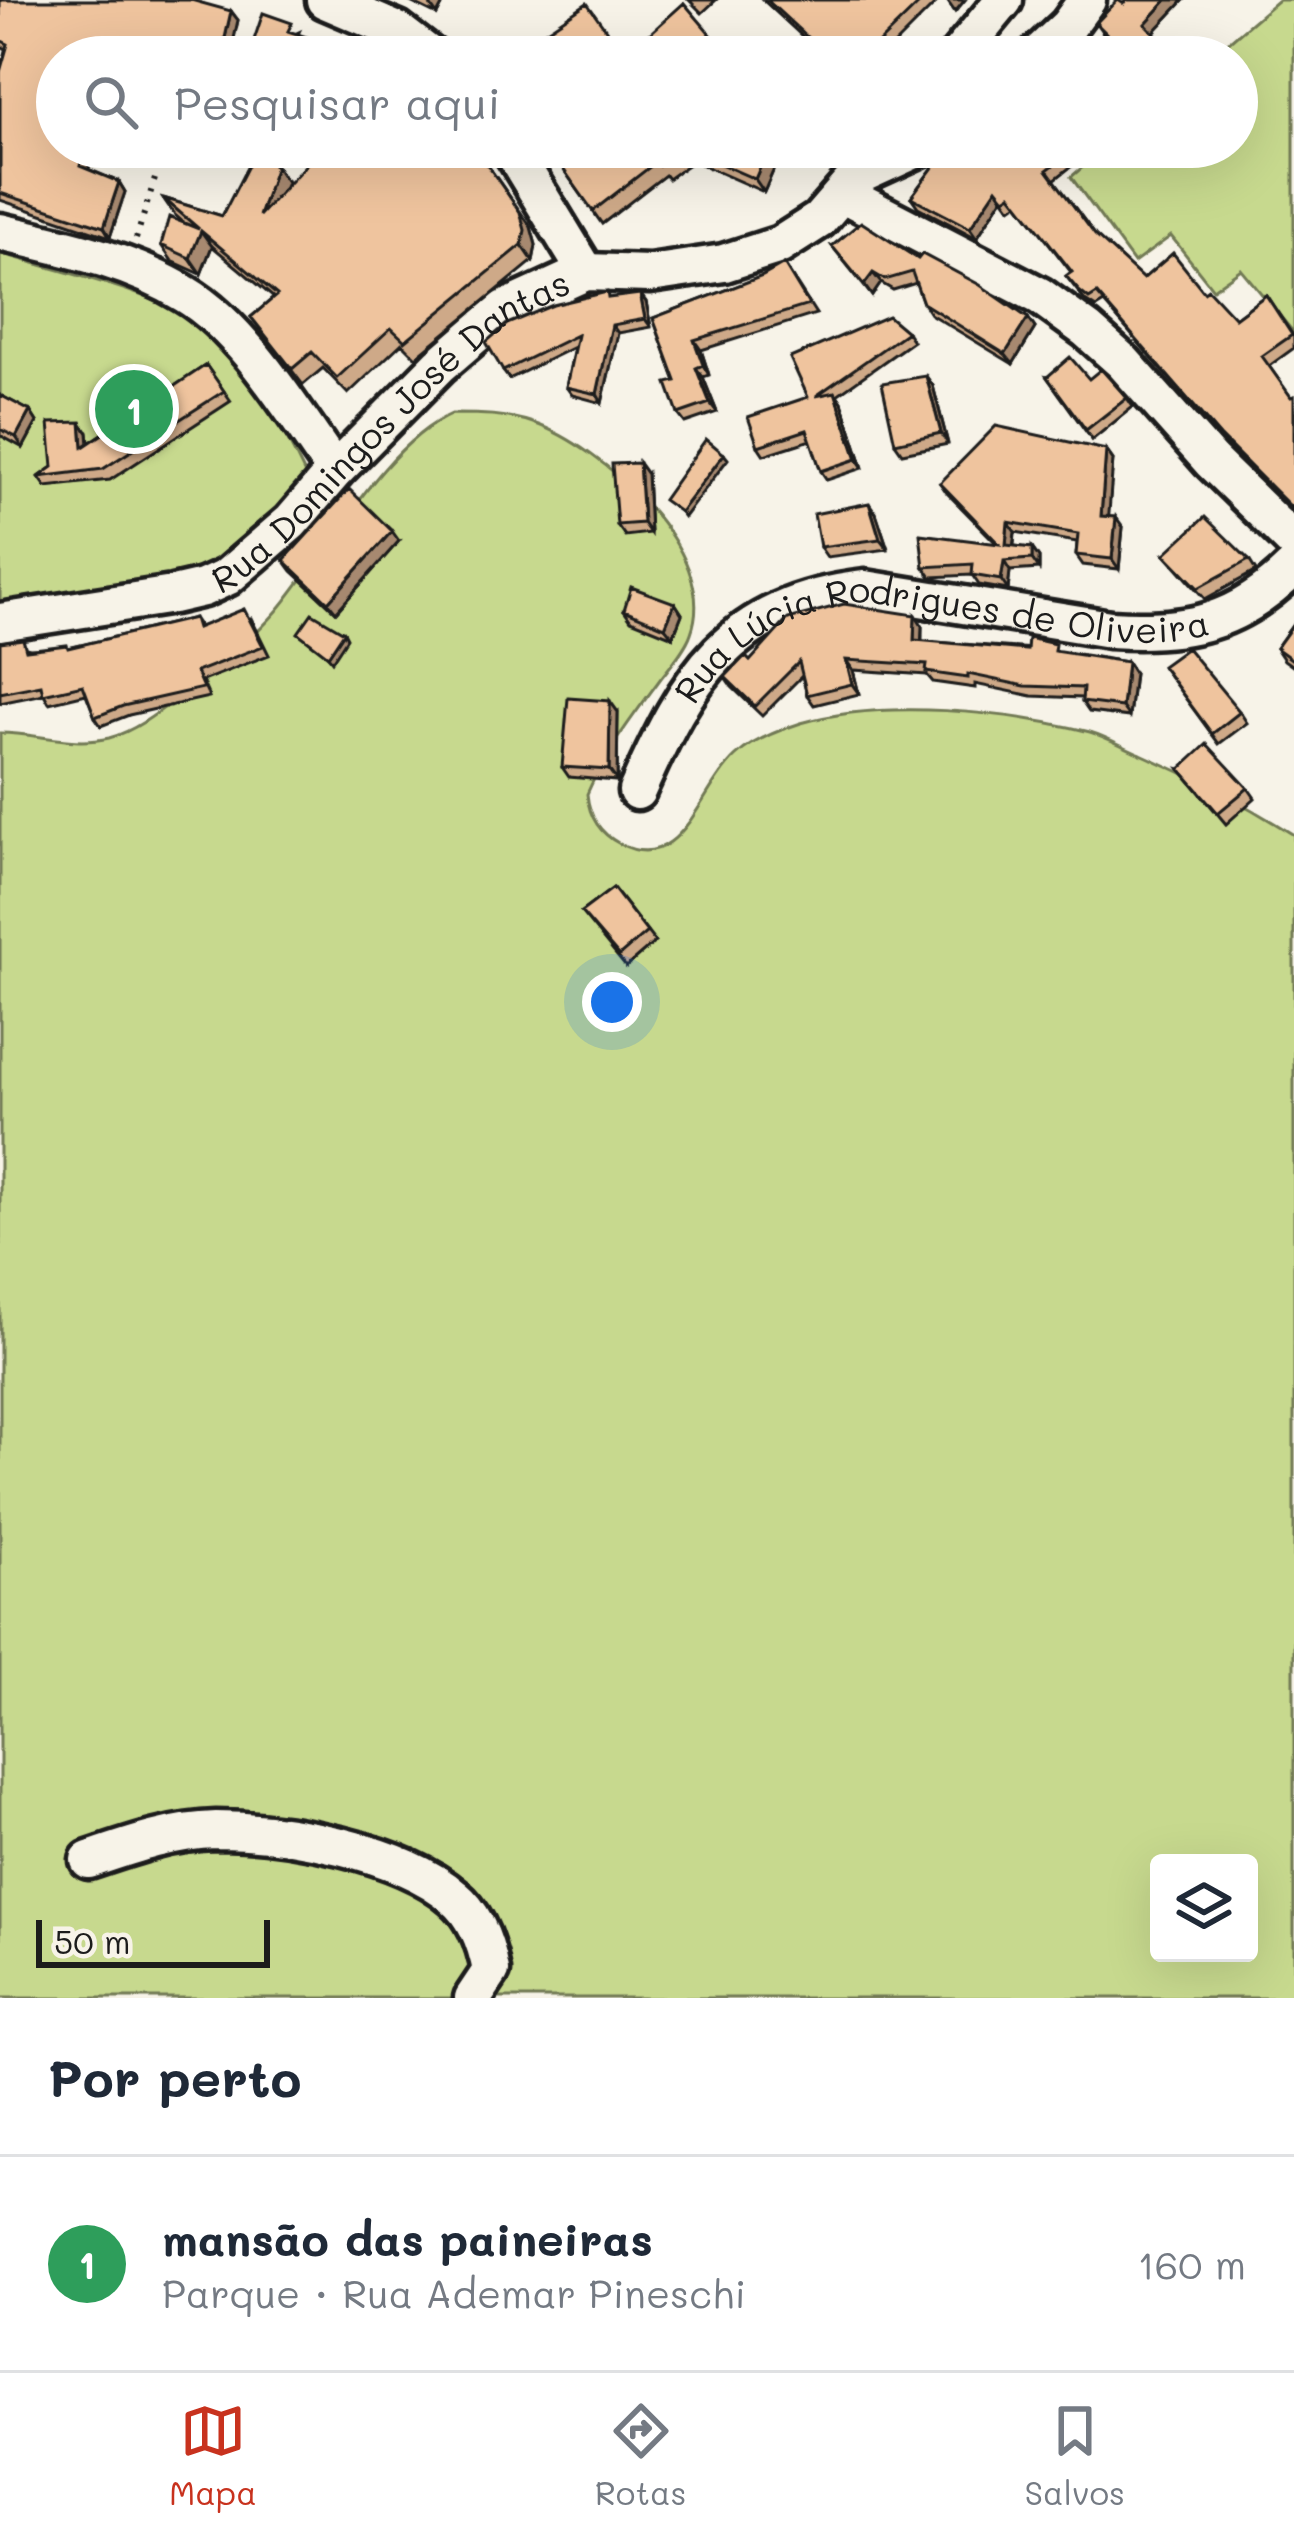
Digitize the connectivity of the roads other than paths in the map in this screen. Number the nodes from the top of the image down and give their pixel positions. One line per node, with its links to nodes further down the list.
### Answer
1 (325, 0): 4 (street)
2 (1004, 0): 5 (street)
3 (1088, 0): 6 (street)
4 (405, 36)
5 (974, 36)
6 (1057, 36)
7 (523, 168): 10 (street)
8 (861, 172): 10 (street, Rua Domingos José Dantas); 12 (street)
9 (0, 232): 11 (street)
10 (586, 272): 11 (street, Rua Domingos José Dantas)
11 (335, 471): 14 (street, Rua Domingos José Dantas)
12 (1294, 542)
13 (1294, 567): 15 (street, Rua Lúcia Rodrigues de Oliveira)
14 (0, 622)
15 (637, 791)
16 (89, 1860): 17 (street)
17 (473, 1998)

